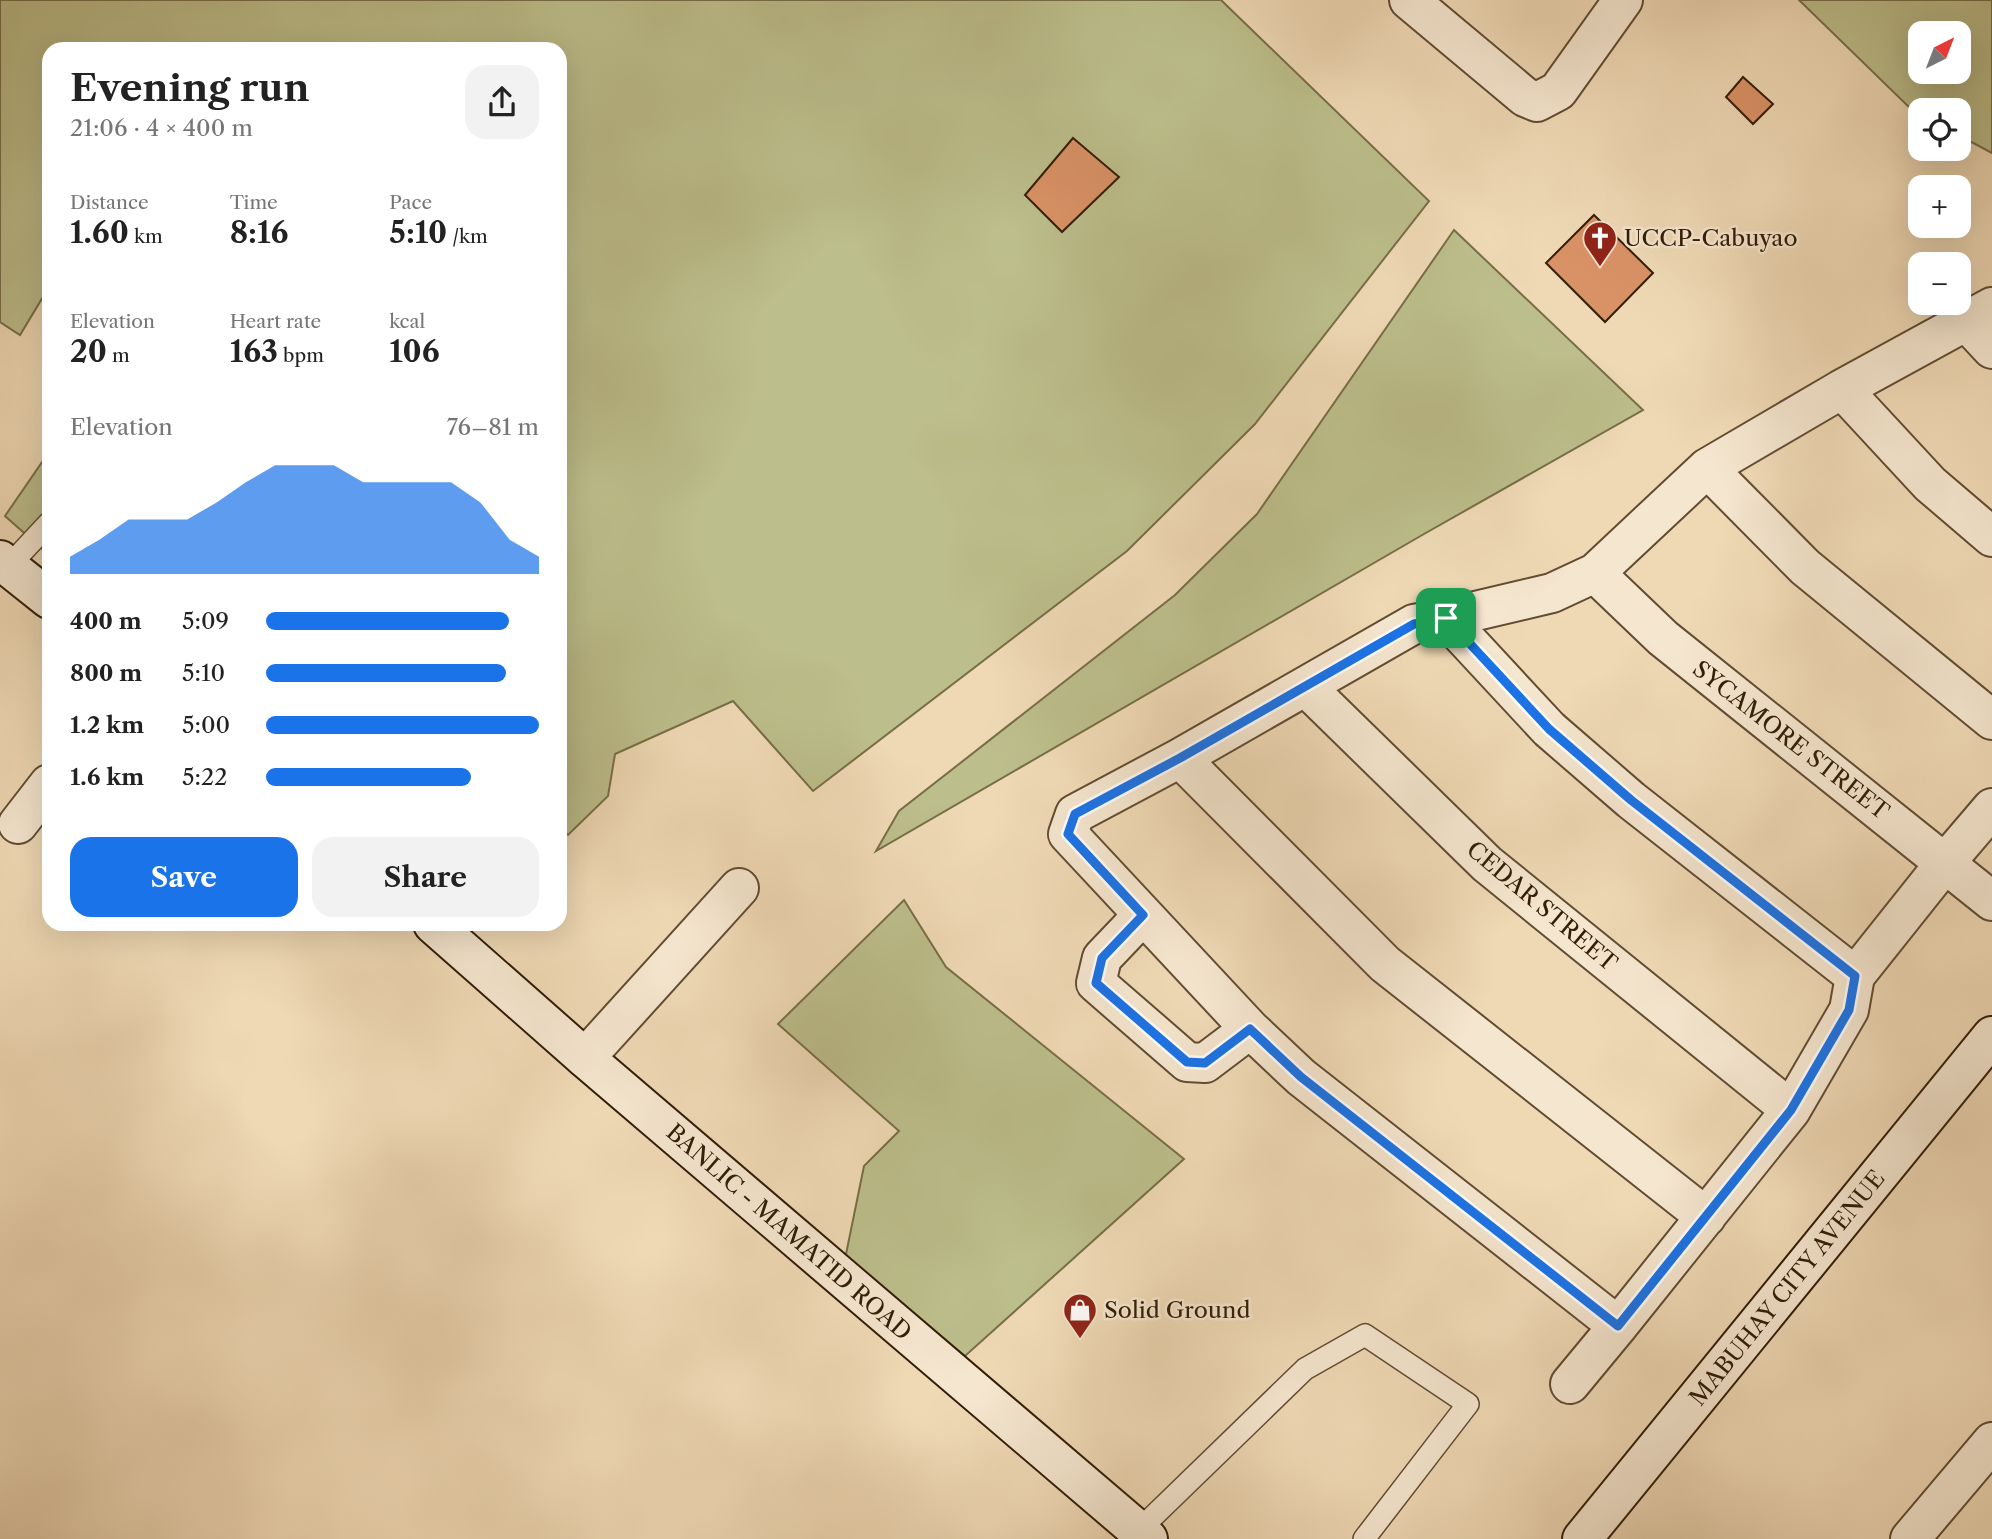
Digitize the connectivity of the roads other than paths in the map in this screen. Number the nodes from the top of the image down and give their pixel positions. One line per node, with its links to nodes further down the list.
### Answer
1 (1409, 0): 2 (street)
2 (1623, 0)
3 (1979, 314): 4 (street); 5 (street)
4 (1992, 349)
5 (1842, 390): 6 (street); 8 (street)
6 (1707, 468): 10 (street); 14 (street)
7 (42, 530): 9 (lane)
8 (1992, 537)
9 (4, 564): 11 (street)
10 (1595, 573): 12 (street); 19 (street, SYCAMORE STREET)
11 (42, 594)
12 (1446, 618): 13 (street); 24 (street)
13 (1306, 687): 15 (street); 28 (street, CEDAR STREET)
14 (1992, 720)
15 (1180, 758): 22 (street); 29 (street)
16 (42, 793): 18 (street)
17 (1992, 808): 19 (street)
18 (18, 824)
19 (1945, 863): 21 (street, SYCAMORE STREET); 24 (street)
20 (738, 887): 27 (street)
21 (1992, 901)
22 (1143, 915): 25 (street); 25 (street)
23 (441, 931): 27 (street, BANLIC - MAMATID ROAD)
24 (1855, 976): 28 (street)
25 (1250, 1029): 30 (street)
26 (1992, 1036): 35 (street, MABUHAY CITY AVENUE)
27 (585, 1058): 33 (street, BANLIC - MAMATID ROAD)
28 (1791, 1110): 29 (street)
29 (1706, 1217): 30 (street)
30 (1618, 1326): 31 (street)
31 (1570, 1384)
32 (1985, 1462): 36 (street)
33 (1143, 1535): 34 (lane)
34 (1364, 1539)
35 (1583, 1539)
36 (1910, 1539)

